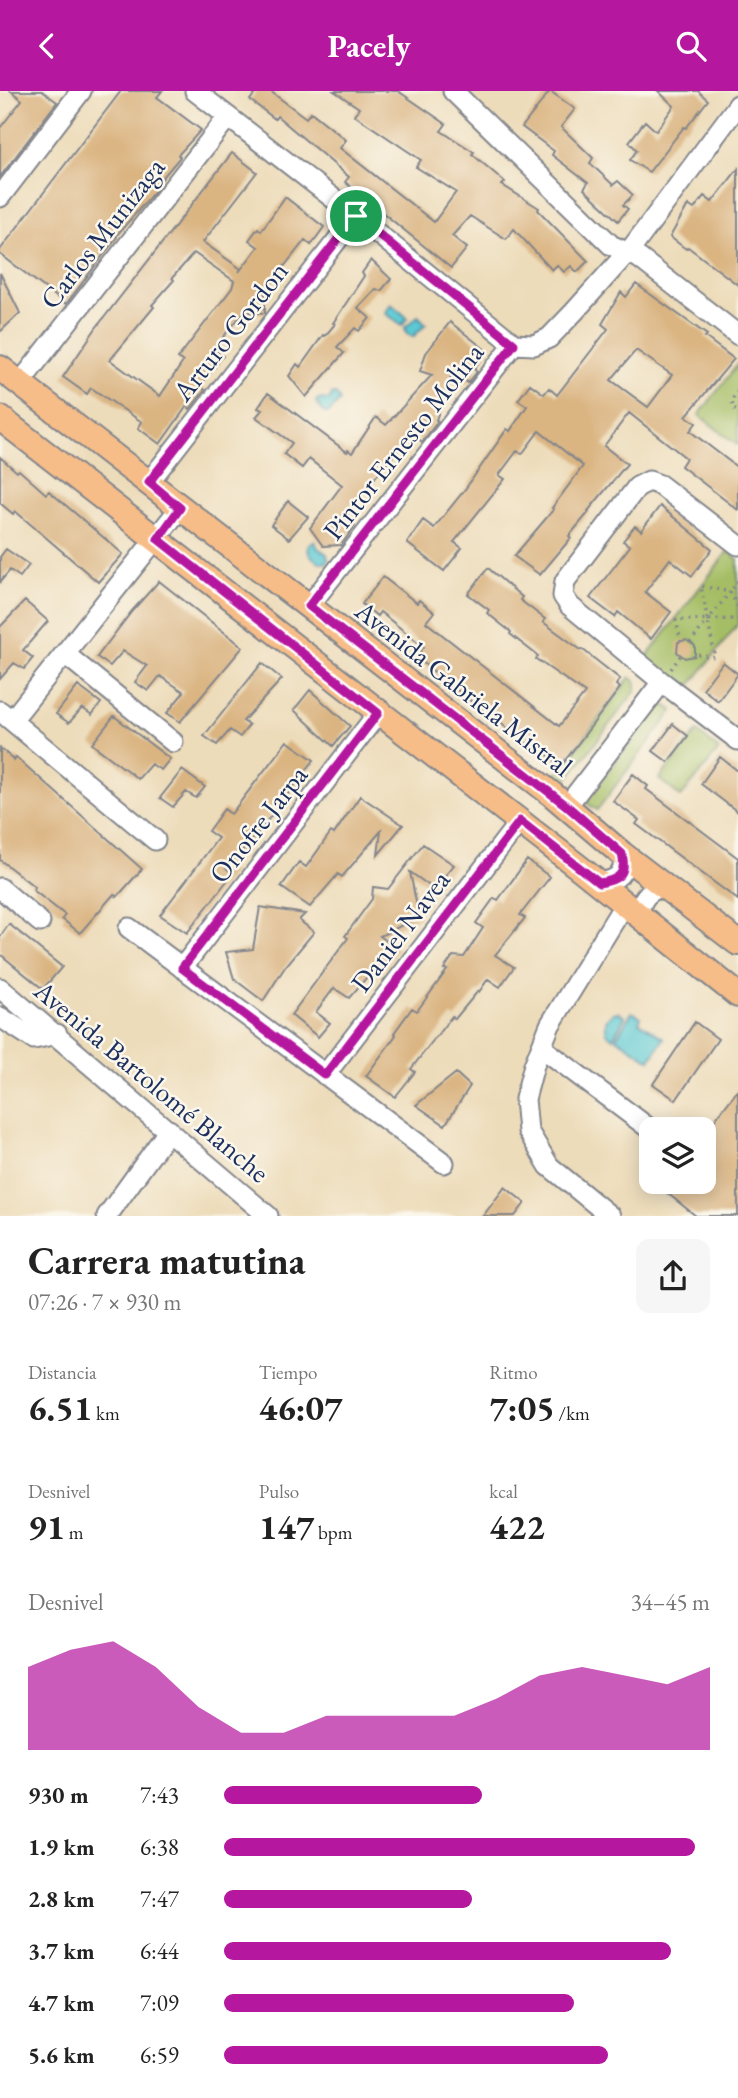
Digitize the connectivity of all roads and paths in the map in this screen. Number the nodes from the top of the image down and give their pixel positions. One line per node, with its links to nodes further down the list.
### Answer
1 (81, 91): 6 (street)
2 (195, 91): 5 (street)
3 (453, 91): 8 (street)
4 (738, 105): 8 (street, Pintor Ernesto Molina)
5 (228, 117): 7 (street); 12 (street, Carlos Munizaga)
6 (0, 197)
7 (356, 216): 10 (street); 16 (street, Arturo Gordon)
8 (633, 255): 9 (street); 10 (street, Pintor Ernesto Molina)
9 (738, 335)
10 (514, 344): 22 (street, Pintor Ernesto Molina)
11 (0, 368): 12 (main road, Avenida Gabriela Mistral)
12 (20, 383): 16 (main road, Avenida Gabriela Mistral)
13 (738, 391): 14 (path)
14 (738, 411)
15 (0, 418): 18 (main road)
16 (149, 482): 17 (main road, Avenida Gabriela Mistral)
17 (180, 508): 18 (street); 22 (main road, Avenida Gabriela Mistral)
18 (158, 539): 28 (street); 31 (main road)
19 (738, 545): 30 (street)
20 (738, 581): 21 (path)
21 (730, 591): 23 (path); 25 (path); 25 (path)
22 (309, 606): 35 (main road, Avenida Gabriela Mistral)
23 (738, 607)
24 (738, 619): 25 (path)
25 (708, 620): 26 (path); 27 (path); 29 (path)
26 (681, 642)
27 (690, 643)
28 (65, 654): 32 (street); 34 (street)
29 (695, 654)
30 (662, 682): 33 (street); 35 (street)
31 (378, 713): 36 (main road); 46 (street, Onofre Jarpa)
32 (6, 715): 37 (street)
33 (738, 740)
34 (173, 742)
35 (567, 806): 38 (main road, Avenida Gabriela Mistral)
36 (520, 821): 39 (main road); 52 (street, Daniel Navea)
37 (155, 840)
38 (622, 854): 39 (street); 40 (main road, Avenida Gabriela Mistral)
39 (599, 883): 42 (main road)
40 (665, 886): 42 (street); 45 (main road, Avenida Gabriela Mistral)
41 (0, 888): 43 (street)
42 (632, 910): 48 (main road); 51 (street)
43 (40, 922)
44 (130, 929): 46 (street)
45 (738, 943)
46 (182, 968): 52 (street)
47 (0, 988): 50 (street, Avenida Bartolomé Blanche)
48 (738, 995)
49 (0, 1017): 50 (street)
50 (57, 1034): 54 (street, Avenida Bartolomé Blanche)
51 (541, 1047): 53 (street); 58 (street)
52 (325, 1075): 55 (street)
53 (639, 1121)
54 (169, 1131): 56 (street); 57 (street, Avenida Bartolomé Blanche)
55 (444, 1163)
56 (107, 1216)
57 (268, 1216)
58 (610, 1216)

